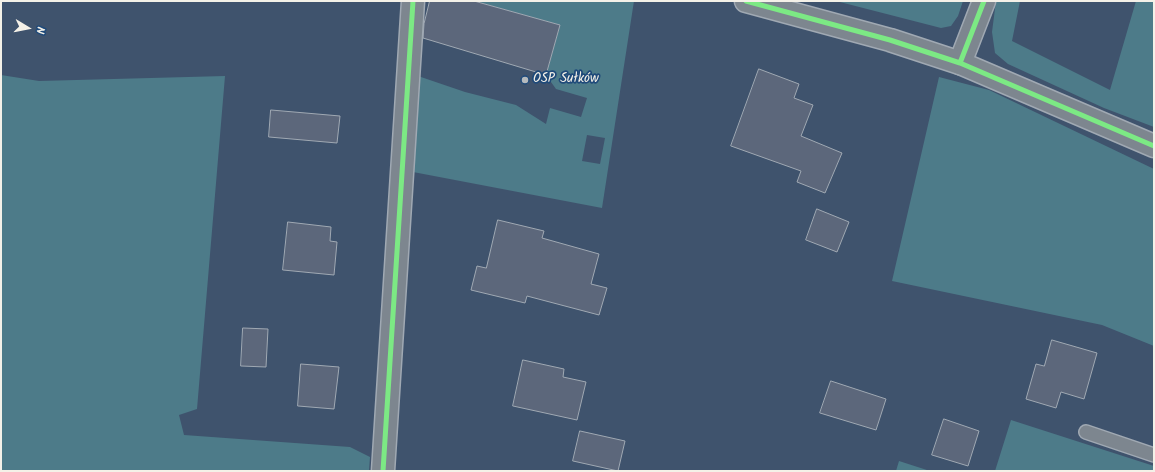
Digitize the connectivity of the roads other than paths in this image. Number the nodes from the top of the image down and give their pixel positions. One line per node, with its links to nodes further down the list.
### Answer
1 (413, 1): 8 (street)
2 (746, 1): 4 (street)
3 (984, 1): 4 (street)
4 (960, 63): 5 (street)
5 (1154, 146)
6 (1086, 432): 7 (lane)
7 (1154, 455)
8 (383, 471)

